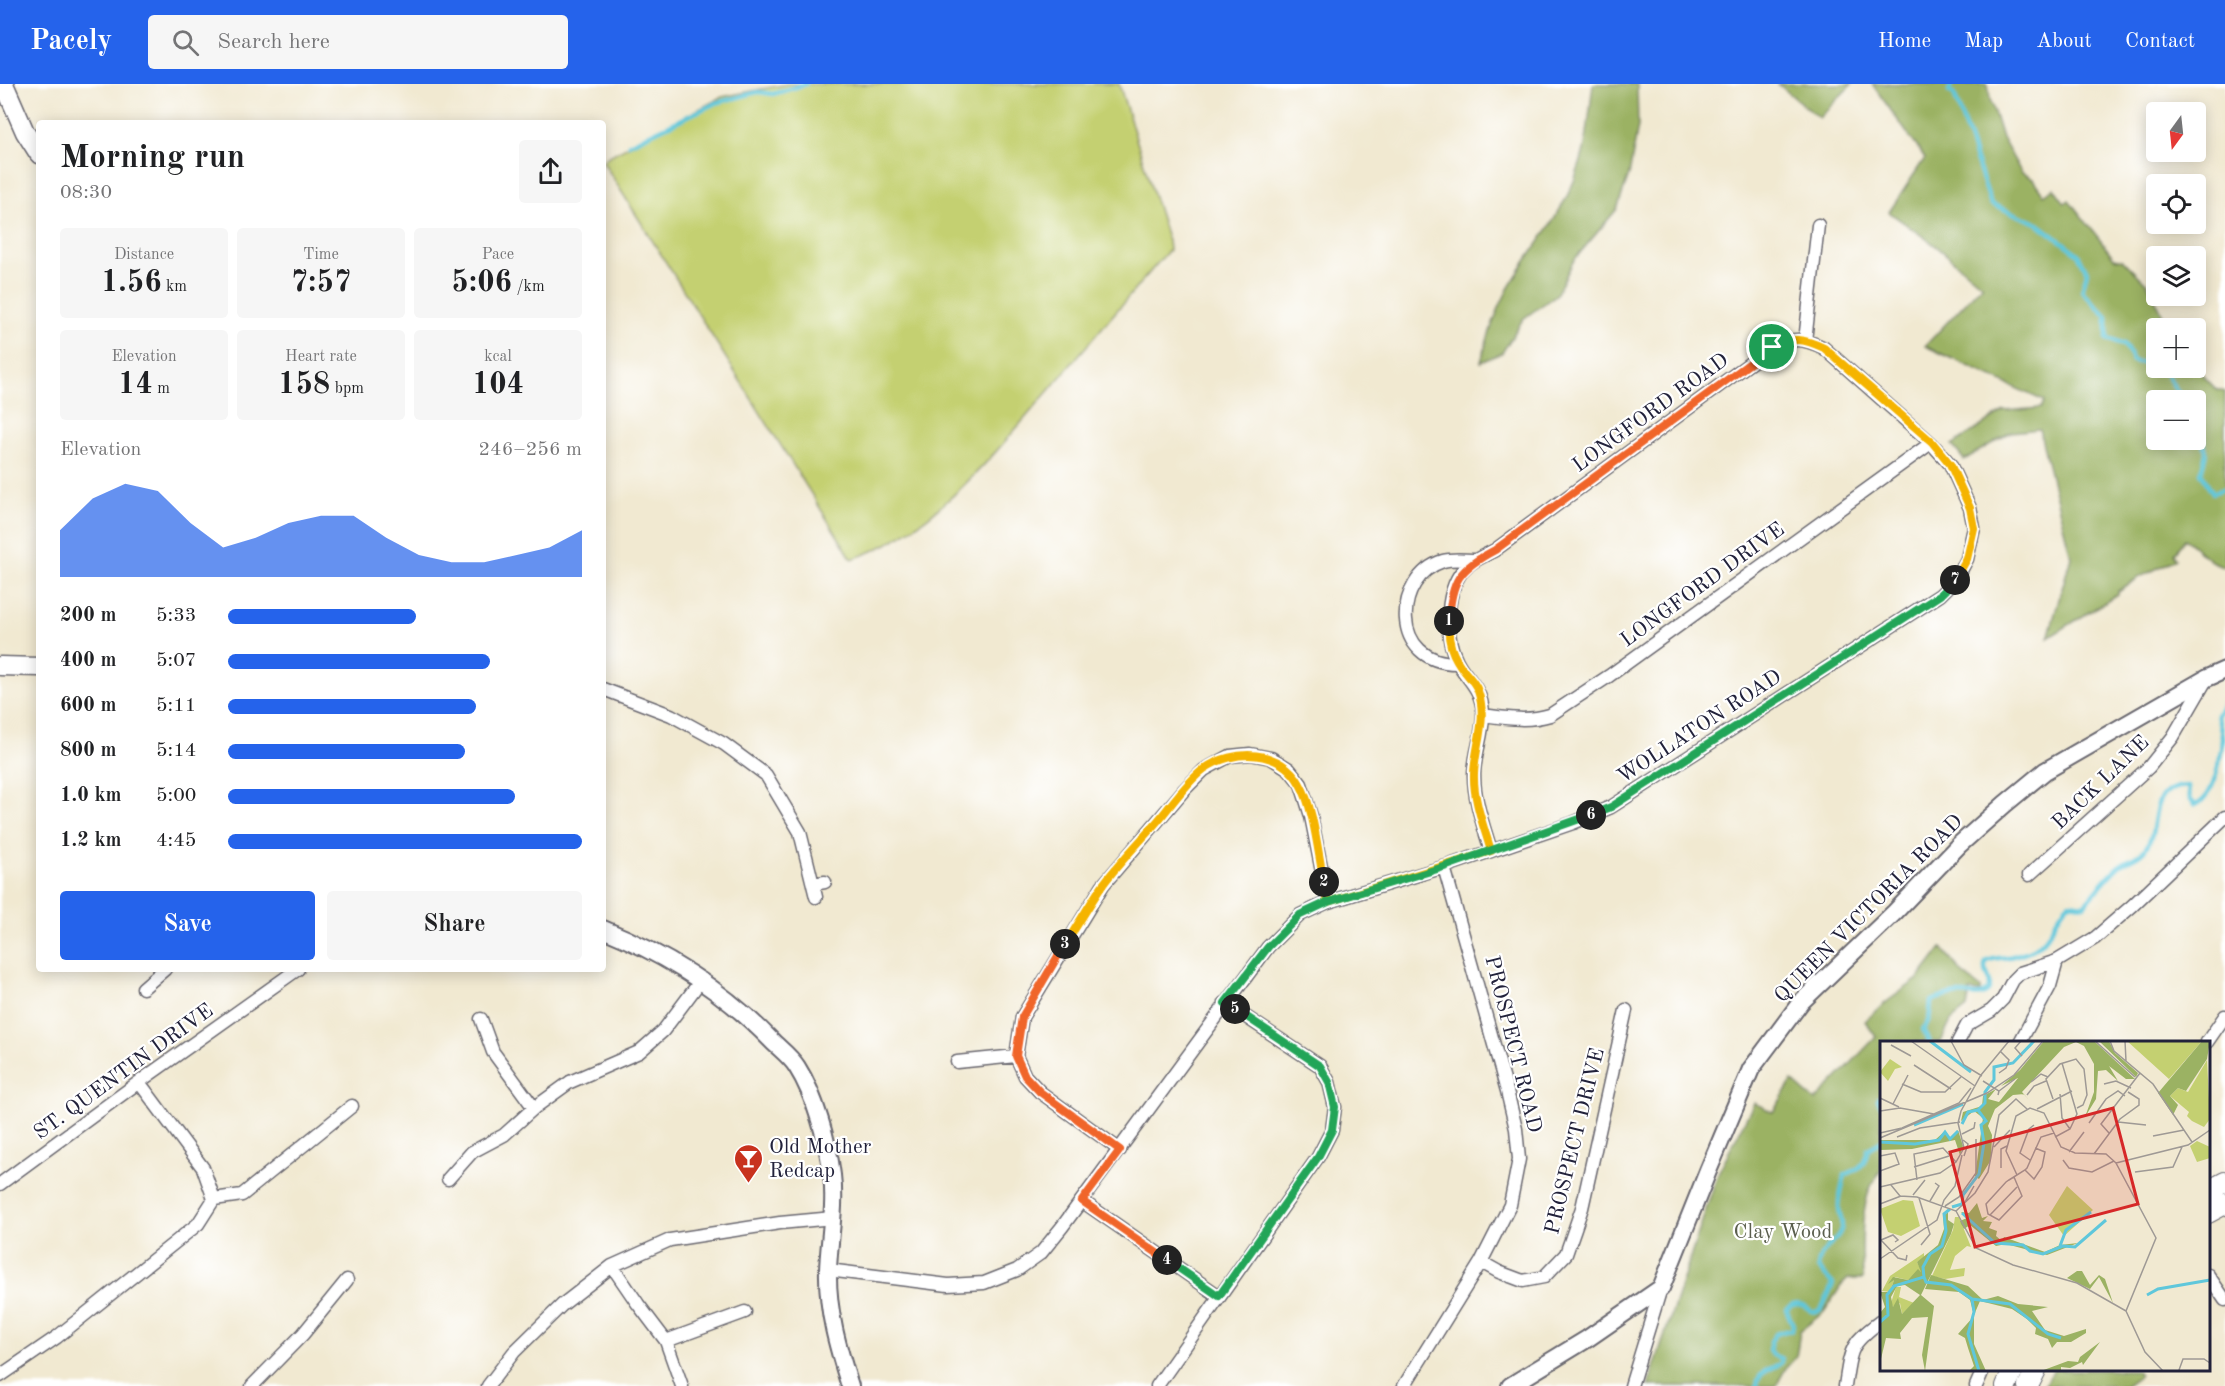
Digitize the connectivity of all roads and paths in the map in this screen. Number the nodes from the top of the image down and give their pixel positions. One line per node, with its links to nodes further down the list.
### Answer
1 (4, 84): 2 (main road)
2 (36, 149)
3 (1818, 225): 4 (street)
4 (1805, 341): 5 (street); 6 (street, LONGFORD ROAD)
5 (1932, 442): 13 (street, LONGFORD DRIVE); 15 (street, WOLLATON ROAD)
6 (1477, 560): 7 (street, LONGFORD ROAD); 7 (street, LONGFORD ROAD)
7 (1458, 663): 13 (street, LONGFORD ROAD)
8 (0, 666): 9 (main road)
9 (36, 667)
10 (2225, 670): 11 (street, QUEEN VICTORIA ROAD)
11 (2207, 678): 17 (street, BACK LANE); 53 (street, QUEEN VICTORIA ROAD)
12 (606, 691): 18 (street)
13 (1483, 715): 15 (street, LONGFORD ROAD)
14 (2225, 817): 21 (street)
15 (1491, 851): 16 (street, WOLLATON ROAD)
16 (1444, 867): 19 (street, WOLLATON ROAD); 48 (street, PROSPECT ROAD)
17 (2029, 875)
18 (818, 888)
19 (1328, 902): 26 (street, WOLLATON ROAD); 33 (street)
20 (606, 929): 24 (street)
21 (2057, 961): 30 (street); 31 (street)
22 (162, 972): 25 (street)
23 (294, 972): 35 (street, ST. QUENTIN DRIVE)
24 (702, 979): 37 (street); 47 (street)
25 (143, 988)
26 (1225, 1003): 38 (street, WOLLATON ROAD); 54 (street)
27 (1626, 1010): 48 (street, PROSPECT DRIVE)
28 (2225, 1016): 32 (street)
29 (481, 1019): 37 (street)
30 (1959, 1041)
31 (2021, 1041)
32 (2208, 1041)
33 (1016, 1056): 34 (street); 38 (street)
34 (957, 1062)
35 (139, 1082): 41 (street, ST. QUENTIN DRIVE); 43 (street)
36 (352, 1106): 43 (street)
37 (534, 1108): 39 (street)
38 (1120, 1150): 44 (street, WOLLATON ROAD)
39 (448, 1179)
40 (2225, 1182): 42 (main road)
41 (0, 1184)
42 (2210, 1190)
43 (214, 1199): 62 (street)
44 (1082, 1201): 50 (street, WOLLATON ROAD); 54 (street)
45 (2225, 1204): 46 (main road)
46 (2210, 1212)
47 (833, 1218): 49 (street); 50 (street)
48 (1481, 1262): 68 (street, PROSPECT ROAD)
49 (612, 1266): 58 (street); 64 (street)
50 (828, 1270): 66 (street)
51 (2210, 1278): 55 (street)
52 (347, 1280): 63 (street)
53 (1661, 1288): 69 (street); 70 (street, QUEEN VICTORIA ROAD)
54 (1219, 1296): 67 (street)
55 (2225, 1300)
56 (745, 1312): 58 (street)
57 (1880, 1321): 71 (street)
58 (666, 1341): 65 (street)
59 (1983, 1371): 72 (street)
60 (2013, 1371): 73 (main road)
61 (2036, 1371): 74 (main road)
62 (0, 1376)
63 (252, 1386)
64 (488, 1386)
65 (682, 1386)
66 (850, 1386)
67 (1157, 1386)
68 (1404, 1386)
69 (1510, 1386)
70 (1631, 1386)
71 (1845, 1386)
72 (1976, 1386)
73 (2006, 1386)
74 (2028, 1386)

